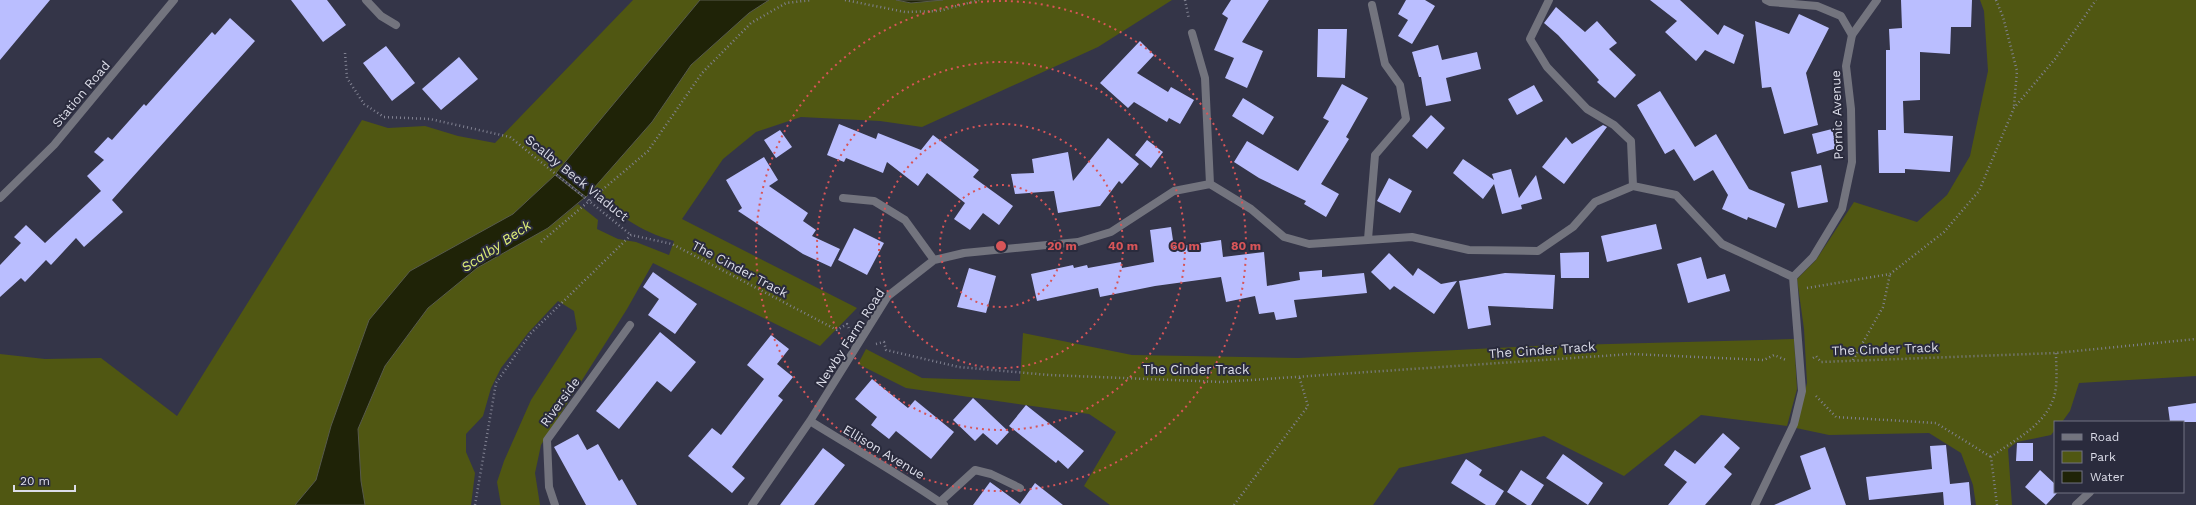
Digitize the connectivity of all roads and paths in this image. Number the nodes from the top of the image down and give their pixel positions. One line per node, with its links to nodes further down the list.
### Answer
1 (174, 0): 20 (street, Station Road)
2 (366, 0): 13 (street)
3 (812, 0): 24 (path)
4 (845, 0): 5 (path)
5 (979, 0)
6 (1185, 0): 14 (path)
7 (1549, 0): 19 (street)
8 (1766, 0): 15 (street)
9 (1877, 0): 15 (street)
10 (1996, 0): 17 (path)
11 (2096, 0): 17 (path)
12 (1372, 4): 23 (street)
13 (396, 25)
14 (1192, 33): 18 (street)
15 (1852, 34): 27 (street, Pornic Avenue)
16 (345, 53): 22 (path, Scalby Beck Viaduct, bridge)
17 (2014, 108): 26 (path)
18 (1210, 184): 23 (street); 25 (street, Newby Farm Road)
19 (1633, 186): 23 (street); 27 (street)
20 (0, 198)
21 (843, 198): 25 (street)
22 (631, 234): 30 (path, The Cinder Track); 43 (path)
23 (1368, 239)
24 (541, 242)
25 (934, 260): 38 (street, Newby Farm Road)
26 (1890, 274): 28 (path); 35 (path)
27 (1794, 277): 28 (street)
28 (1795, 290): 34 (street)
29 (630, 325): 44 (street, Riverside)
30 (837, 330)
31 (2196, 339): 33 (path, The Cinder Track)
32 (886, 350): 36 (path, The Cinder Track)
33 (2056, 353): 35 (path, The Cinder Track); 39 (path)
34 (1800, 359): 35 (path, The Cinder Track); 36 (path, The Cinder Track); 37 (street)
35 (1853, 360)
36 (1299, 376): 46 (path)
37 (1802, 391): 39 (path); 47 (street)
38 (810, 421): 42 (street, Ellison Avenue); 45 (street, Newby Farm Road)
39 (1991, 457): 48 (path)
40 (1020, 488): 42 (street)
41 (2089, 493): 49 (street)
42 (942, 503)
43 (475, 505)
44 (555, 505)
45 (752, 505)
46 (1234, 505)
47 (1755, 505)
48 (1997, 505)
49 (2076, 505)

